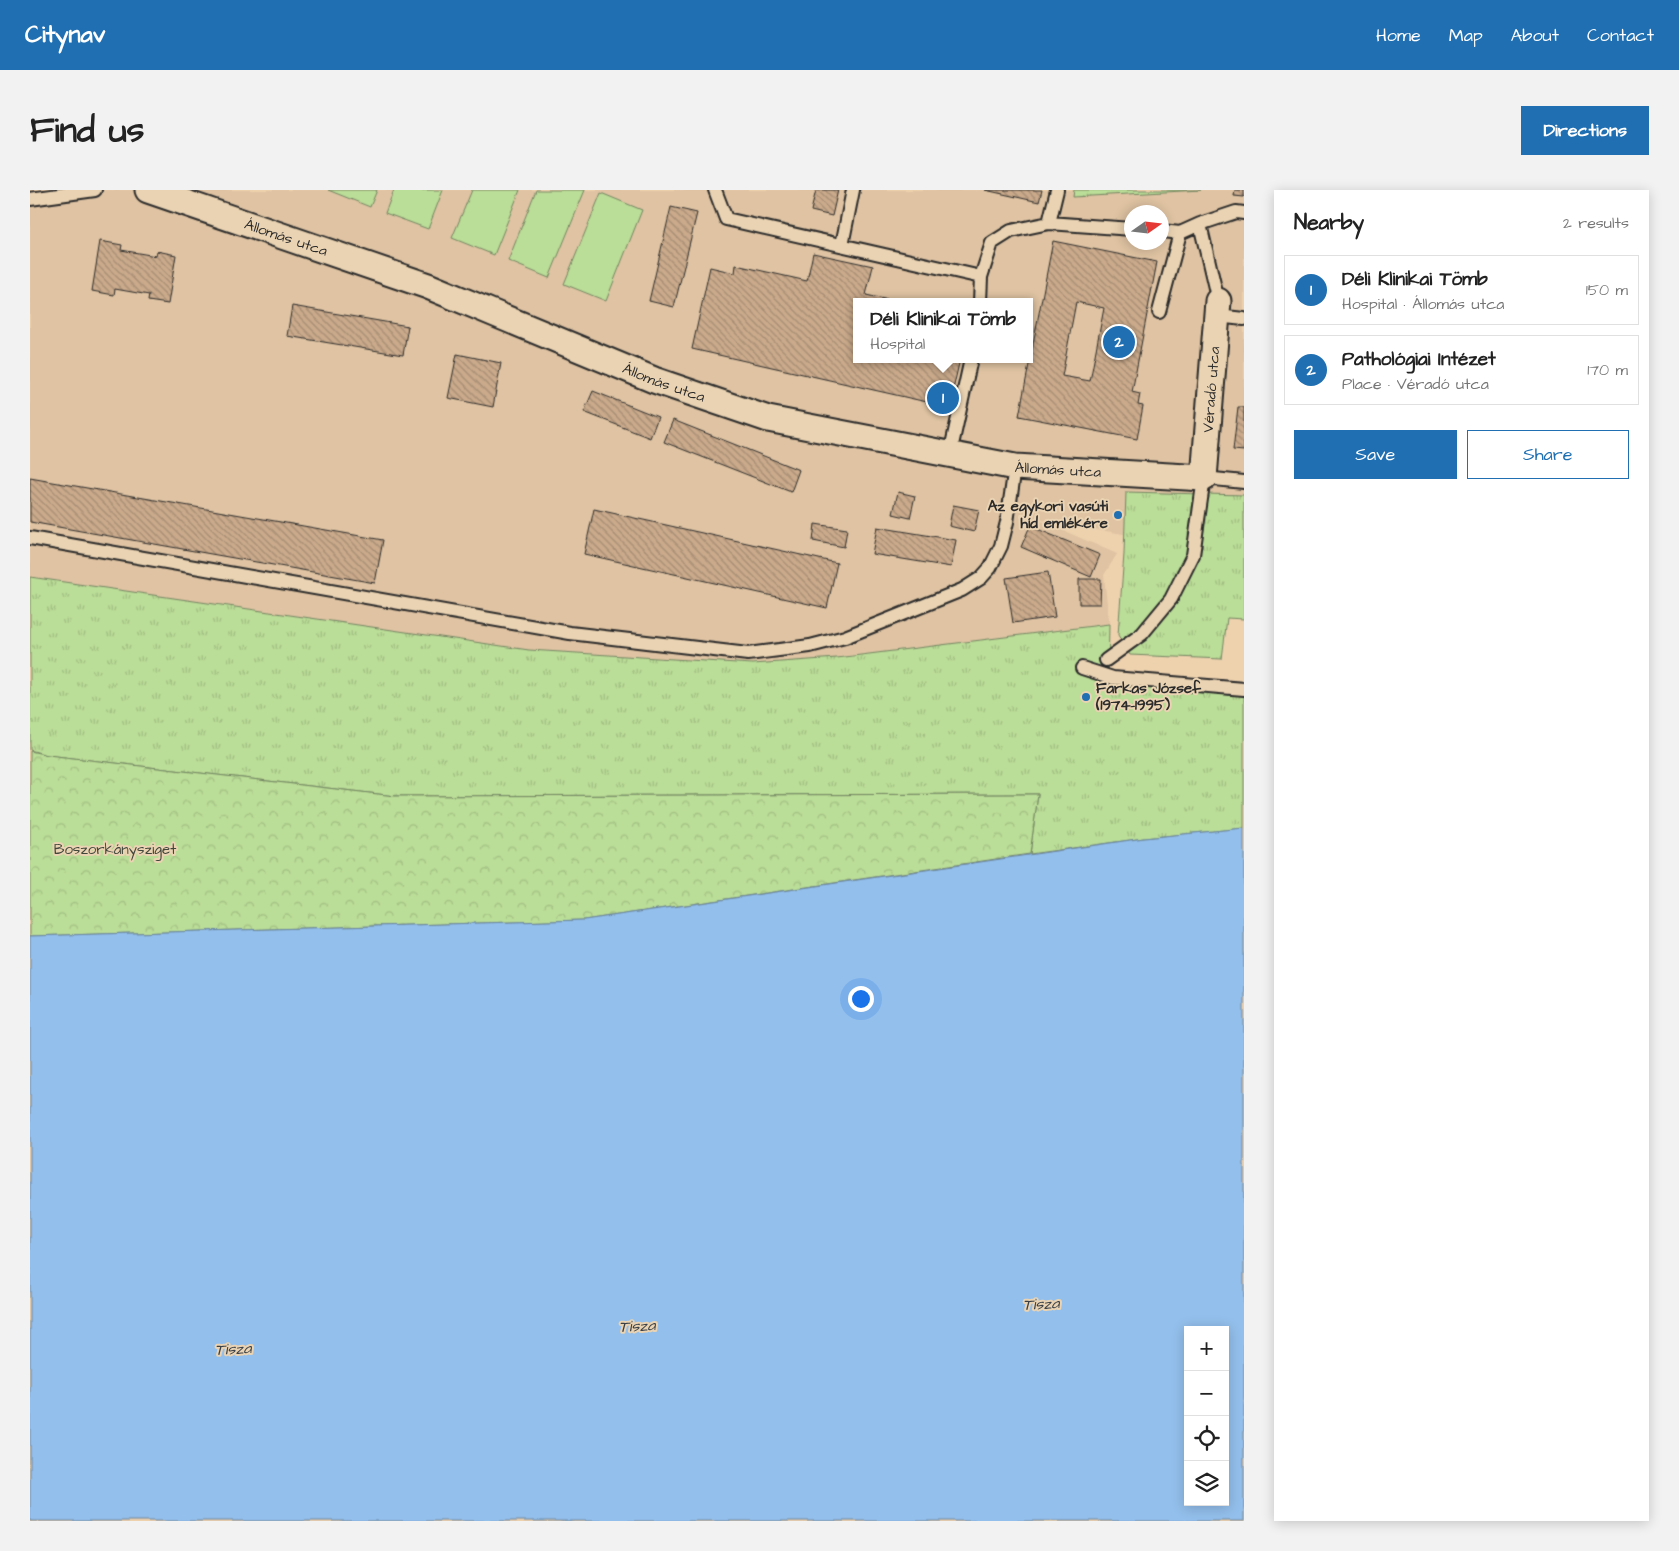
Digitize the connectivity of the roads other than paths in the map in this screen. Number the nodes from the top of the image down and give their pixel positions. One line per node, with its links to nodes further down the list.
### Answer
1 (95, 190): 6 (lane)
2 (148, 190): 20 (street, Állomás utca)
3 (715, 190): 13 (lane)
4 (853, 190): 13 (lane)
5 (1056, 190): 8 (lane)
6 (30, 199)
7 (1244, 213): 9 (lane)
8 (1049, 223): 10 (lane); 14 (lane)
9 (1200, 224): 12 (lane); 16 (lane)
10 (1124, 228)
11 (1169, 232): 12 (lane)
12 (1180, 233): 17 (lane)
13 (842, 245): 14 (lane)
14 (981, 277): 15 (lane)
15 (980, 298)
16 (1218, 309): 18 (lane); 22 (street, Véradó utca)
17 (1159, 312)
18 (1244, 319)
19 (970, 363): 20 (lane)
20 (950, 454): 21 (street, Állomás utca)
21 (1015, 467): 22 (street, Állomás utca); 24 (lane)
22 (1204, 478): 23 (lane); 25 (lane)
23 (1244, 482)
24 (30, 538)
25 (1106, 660)
26 (1082, 668): 27 (lane)
27 (1244, 689)

